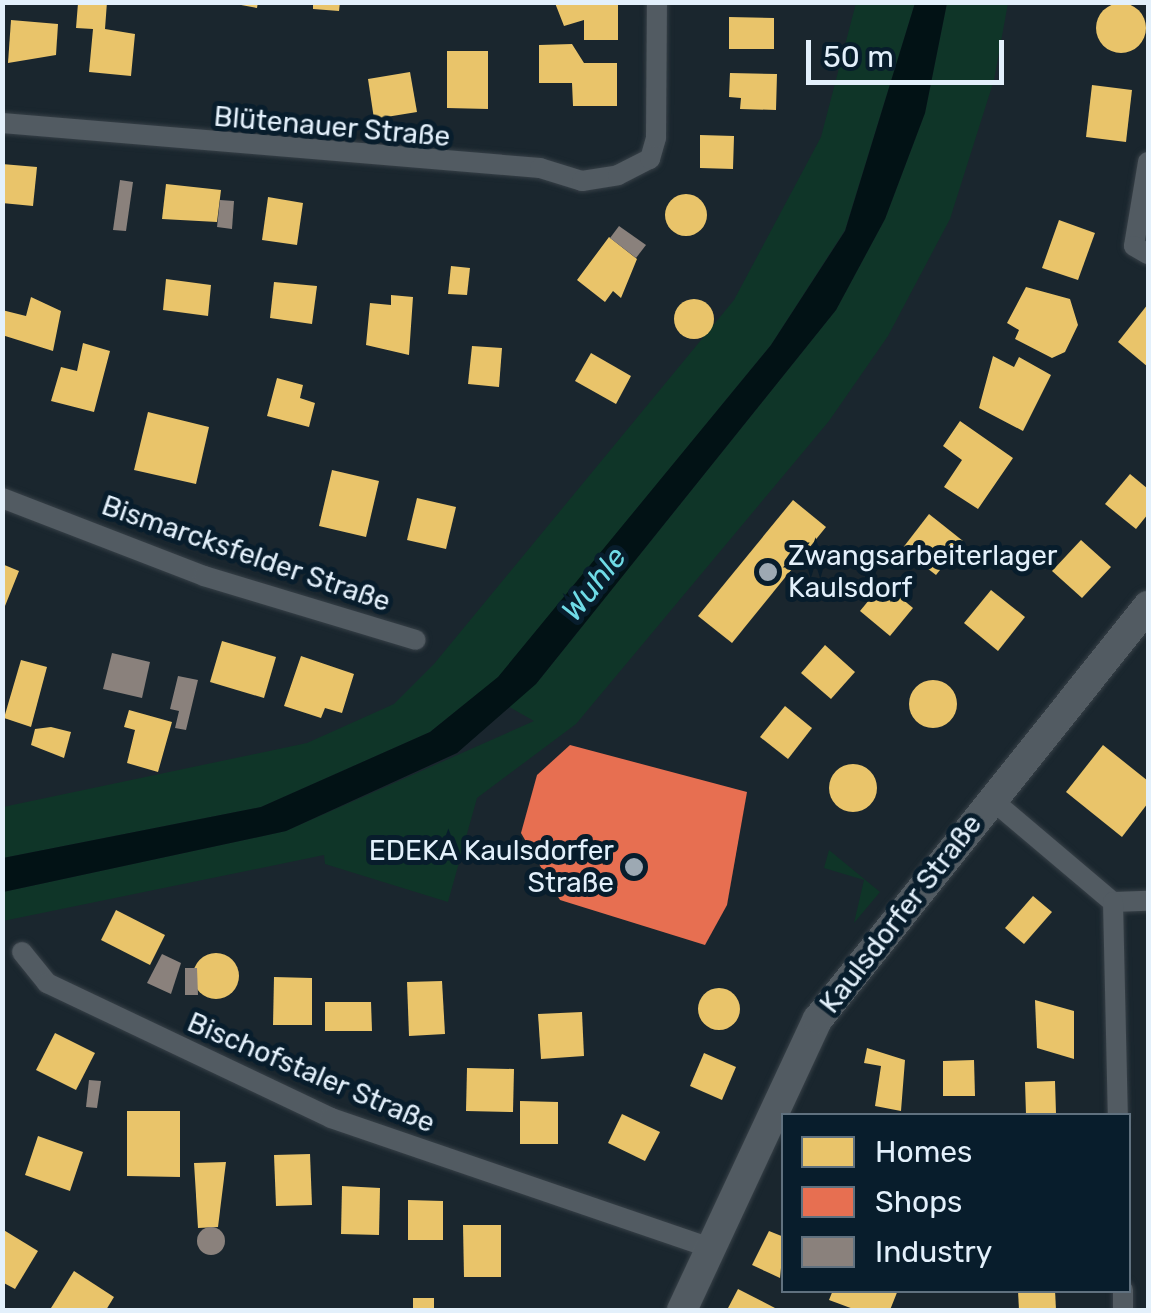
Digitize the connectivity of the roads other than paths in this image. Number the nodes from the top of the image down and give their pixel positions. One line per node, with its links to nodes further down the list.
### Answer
1 (657, 2): 2 (street, Blütenauer Straße)
2 (2, 123)
3 (1148, 162): 4 (street)
4 (1148, 254)
5 (2, 498): 7 (street, Bismarcksfelder Straße)
6 (1148, 606): 8 (main road, Kaulsdorfer Straße)
7 (416, 640)
8 (991, 799): 10 (street); 13 (main road, Kaulsdorfer Straße)
9 (1148, 901): 10 (street)
10 (1113, 902): 12 (street)
11 (22, 952): 13 (street, Bischofstaler Straße)
12 (1118, 1113)
13 (710, 1248): 14 (main road, Kaulsdorfer Straße)
14 (682, 1310)

